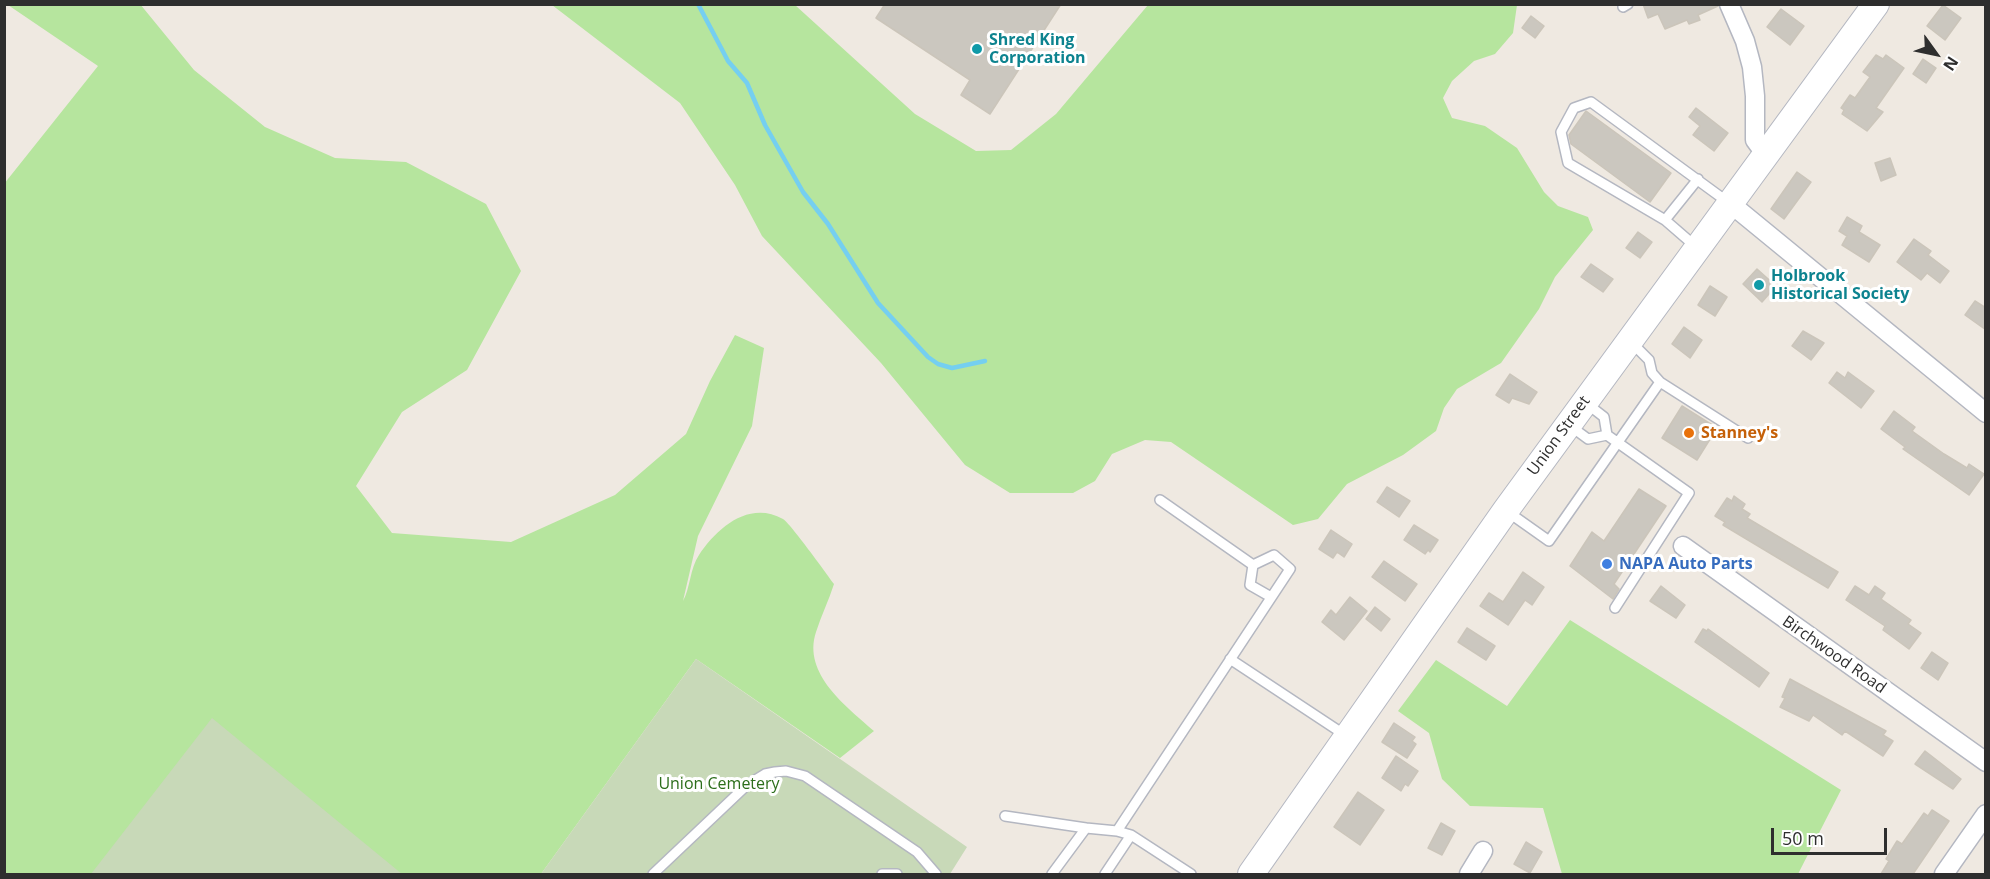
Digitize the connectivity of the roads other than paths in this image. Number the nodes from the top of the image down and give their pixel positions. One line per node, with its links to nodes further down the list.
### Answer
1 (1729, 4): 3 (street)
2 (1876, 4): 3 (main road, Union Street)
3 (1766, 155): 5 (main road, Union Street)
4 (1698, 179): 5 (lane); 6 (lane); 6 (lane)
5 (1731, 204): 7 (main road, Union Street); 11 (street)
6 (1665, 220): 7 (lane)
7 (1698, 248): 8 (main road, Union Street)
8 (1630, 341): 9 (lane); 10 (main road, Union Street)
9 (1660, 382): 14 (lane); 15 (lane)
10 (1584, 402): 12 (main road, Union Street); 13 (lane)
11 (1986, 413)
12 (1568, 424): 13 (lane); 17 (main road, Union Street)
13 (1607, 435): 15 (lane)
14 (1748, 438)
15 (1619, 444): 17 (lane); 21 (lane)
16 (1160, 500): 19 (lane)
17 (1506, 510): 23 (main road, Union Street)
18 (1683, 546): 24 (street, Birchwood Road)
19 (1253, 565): 20 (lane); 20 (lane)
20 (1271, 597): 22 (lane)
21 (1614, 608)
22 (1230, 659): 23 (lane); 28 (lane)
23 (1347, 736): 38 (main road, Union Street)
24 (1986, 762)
25 (1986, 814): 40 (street)
26 (1005, 816): 27 (lane)
27 (1086, 828): 28 (lane); 35 (lane)
28 (1117, 831): 29 (lane)
29 (1131, 835): 36 (lane); 37 (lane)
30 (1483, 851): 39 (street)
31 (653, 874): 34 (lane)
32 (882, 874): 33 (lane)
33 (897, 874)
34 (936, 874)
35 (1052, 874)
36 (1105, 874)
37 (1191, 874)
38 (1251, 874)
39 (1470, 874)
40 (1944, 874)

